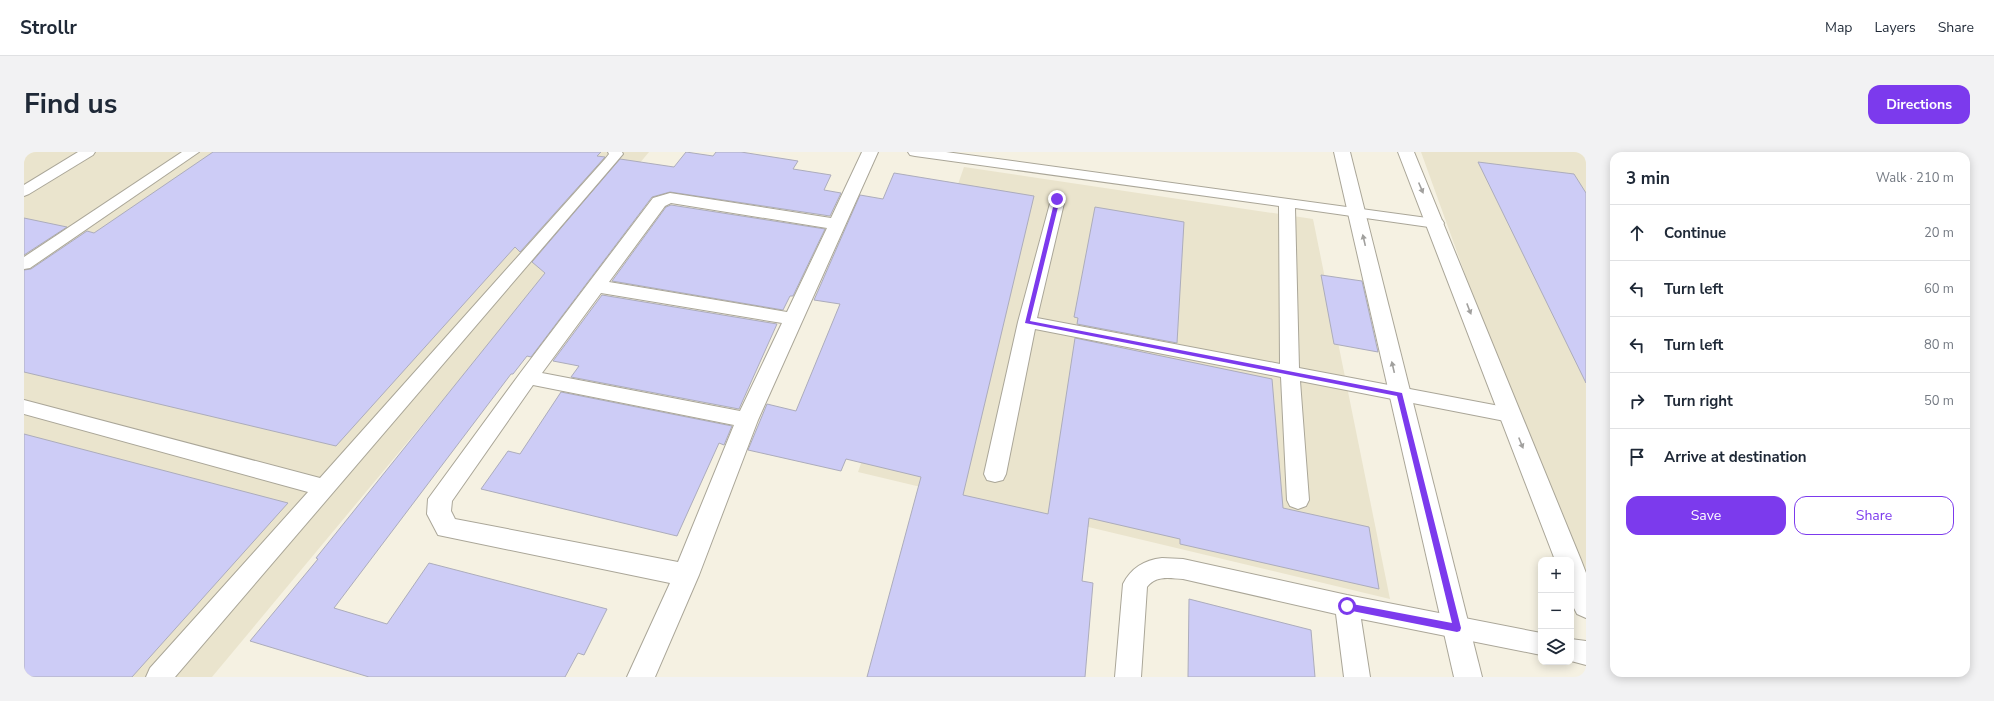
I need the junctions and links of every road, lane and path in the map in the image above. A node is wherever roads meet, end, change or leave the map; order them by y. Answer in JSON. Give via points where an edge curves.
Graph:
{"nodes":[{"id":1,"x":88,"y":152,"type":"edge"},
{"id":2,"x":192,"y":152,"type":"edge"},
{"id":3,"x":615,"y":152,"type":"edge"},
{"id":4,"x":870,"y":152,"type":"edge"},
{"id":5,"x":915,"y":152,"type":"edge"},
{"id":6,"x":1342,"y":152,"type":"edge"},
{"id":7,"x":1406,"y":152,"type":"edge"},
{"id":8,"x":24,"y":191,"type":"edge"},
{"id":9,"x":1057,"y":199,"type":"dead end"},
{"id":10,"x":1287,"y":202,"type":"junction"},
{"id":11,"x":1357,"y":212,"type":"junction"},
{"id":12,"x":837,"y":224,"type":"junction"},
{"id":13,"x":1436,"y":224,"type":"junction"},
{"id":14,"x":24,"y":264,"type":"edge"},
{"id":15,"x":595,"y":286,"type":"junction"},
{"id":16,"x":794,"y":319,"type":"junction"},
{"id":17,"x":1027,"y":322,"type":"junction"},
{"id":18,"x":1290,"y":374,"type":"junction"},
{"id":19,"x":528,"y":377,"type":"junction"},
{"id":20,"x":1400,"y":395,"type":"junction"},
{"id":21,"x":24,"y":407,"type":"edge"},
{"id":22,"x":1510,"y":415,"type":"junction"},
{"id":23,"x":747,"y":420,"type":"junction"},
{"id":24,"x":995,"y":474,"type":"dead end"},
{"id":25,"x":324,"y":488,"type":"junction"},
{"id":26,"x":1298,"y":500,"type":"dead end"},
{"id":27,"x":1567,"y":557,"type":"edge"},
{"id":28,"x":686,"y":575,"type":"junction"},
{"id":29,"x":1574,"y":576,"type":"edge"},
{"id":30,"x":1347,"y":606,"type":"junction"},
{"id":31,"x":1586,"y":606,"type":"edge"},
{"id":32,"x":1457,"y":628,"type":"junction"},
{"id":33,"x":1538,"y":643,"type":"edge"},
{"id":34,"x":1574,"y":651,"type":"edge"},
{"id":35,"x":1586,"y":653,"type":"edge"},
{"id":36,"x":158,"y":677,"type":"edge"},
{"id":37,"x":641,"y":677,"type":"edge"},
{"id":38,"x":1128,"y":677,"type":"edge"},
{"id":39,"x":1357,"y":677,"type":"edge"},
{"id":40,"x":1468,"y":677,"type":"edge"}],
"edges":[{"from":1,"to":8,"type":"lane"},
{"from":2,"to":14,"type":"lane"},
{"from":3,"to":25,"type":"lane","via":[[605,168]]},
{"from":4,"to":12,"type":"street"},
{"from":5,"to":10,"type":"lane"},
{"from":6,"to":11,"type":"street"},
{"from":7,"to":13,"type":"street","one_way":true},
{"from":9,"to":17,"type":"lane"},
{"from":10,"to":11,"type":"lane"},
{"from":10,"to":18,"type":"lane"},
{"from":11,"to":13,"type":"lane"},
{"from":20,"to":11,"type":"street","one_way":true},
{"from":12,"to":15,"type":"street","via":[[663,199]]},
{"from":12,"to":16,"type":"street"},
{"from":13,"to":22,"type":"street","one_way":true},
{"from":15,"to":16,"type":"street"},
{"from":15,"to":19,"type":"street"},
{"from":16,"to":23,"type":"street"},
{"from":17,"to":18,"type":"lane"},
{"from":17,"to":24,"type":"lane"},
{"from":18,"to":20,"type":"lane"},
{"from":18,"to":26,"type":"lane"},
{"from":19,"to":23,"type":"street"},
{"from":19,"to":28,"type":"street","via":[[440,499],[437,512],[447,528]]},
{"from":20,"to":22,"type":"lane"},
{"from":20,"to":32,"type":"street"},
{"from":21,"to":25,"type":"lane"},
{"from":22,"to":27,"type":"street","one_way":true},
{"from":23,"to":28,"type":"street"},
{"from":25,"to":36,"type":"lane"},
{"from":28,"to":37,"type":"street"},
{"from":29,"to":31,"type":"street"},
{"from":30,"to":32,"type":"lane"},
{"from":30,"to":38,"type":"lane","via":[[1182,569],[1157,568],[1141,575],[1134,584]]},
{"from":30,"to":39,"type":"lane"},
{"from":32,"to":33,"type":"lane"},
{"from":32,"to":40,"type":"street"},
{"from":34,"to":35,"type":"lane"}]}
